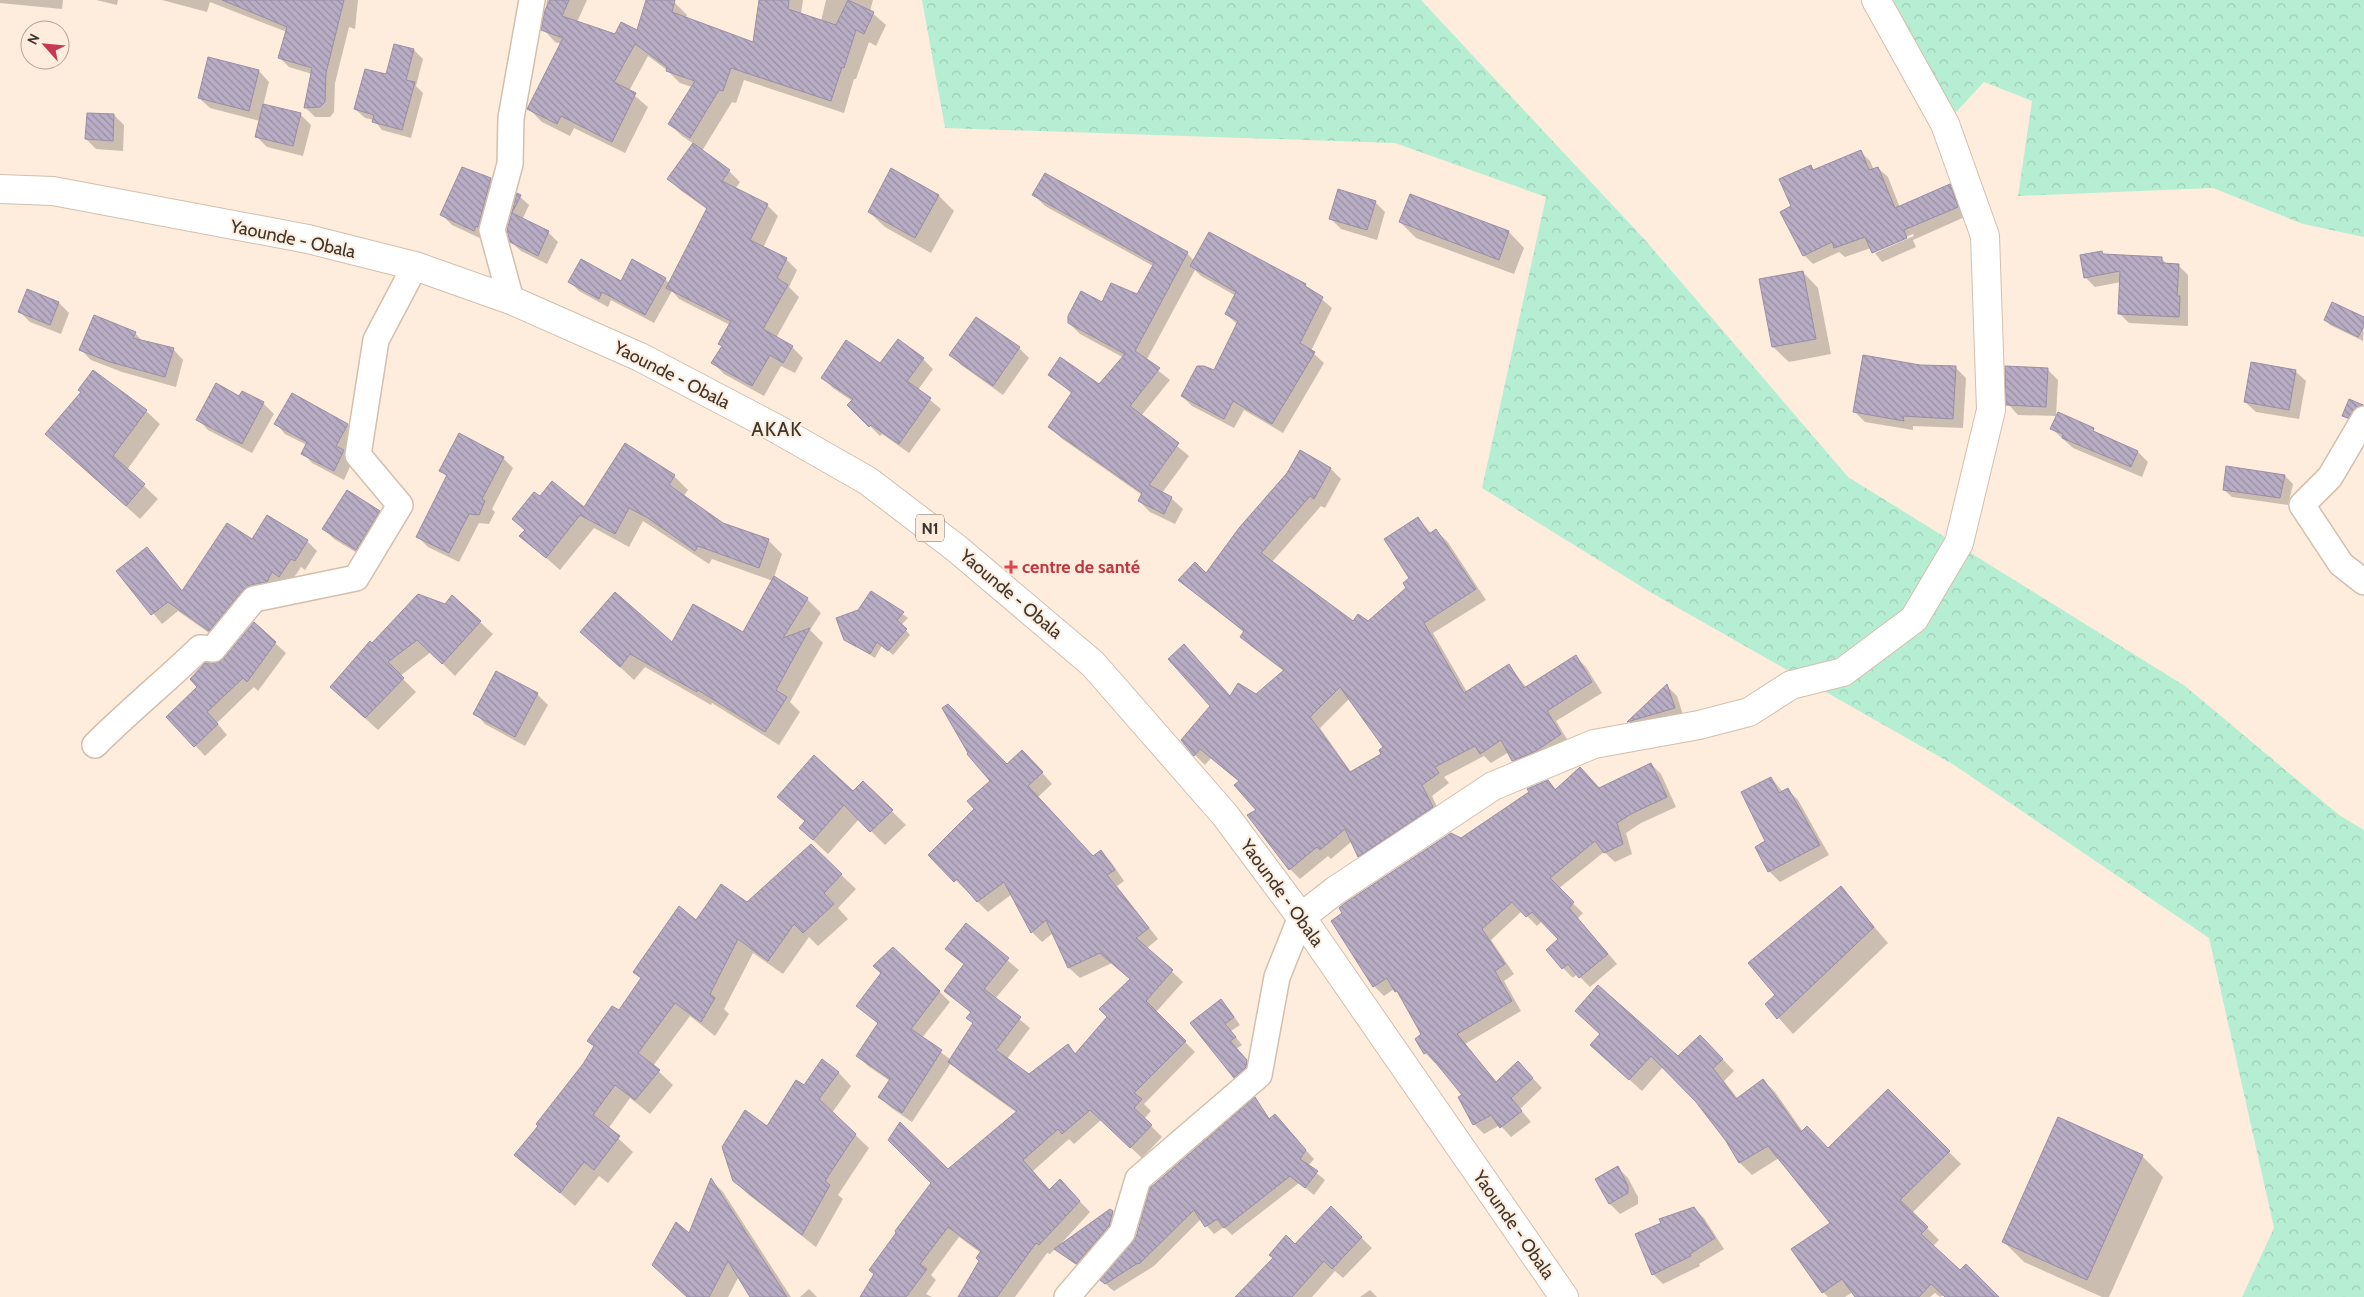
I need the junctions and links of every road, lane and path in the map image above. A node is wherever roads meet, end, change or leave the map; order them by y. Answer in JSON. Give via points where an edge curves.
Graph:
{"nodes":[{"id":1,"x":532,"y":0,"type":"edge"},
{"id":2,"x":1876,"y":0,"type":"edge"},
{"id":3,"x":0,"y":189,"type":"edge"},
{"id":4,"x":416,"y":266,"type":"junction"},
{"id":5,"x":511,"y":300,"type":"junction"},
{"id":6,"x":2364,"y":419,"type":"edge"},
{"id":7,"x":2364,"y":582,"type":"edge"},
{"id":8,"x":95,"y":745,"type":"dead end"},
{"id":9,"x":1301,"y":917,"type":"junction"},
{"id":10,"x":1067,"y":1297,"type":"edge"},
{"id":11,"x":1564,"y":1297,"type":"edge"}],
"edges":[{"from":1,"to":5,"type":"street","via":[[511,118],[510,164],[492,230]]},
{"from":2,"to":9,"type":"main road","via":[[1945,124],[1985,236],[1991,410],[1959,543],[1914,619],[1844,672],[1791,685],[1749,712],[1700,725],[1594,744],[1494,786],[1336,890]]},
{"from":3,"to":4,"type":"main road","name":"Yaounde - Obala","number":"N1","via":[[54,191],[308,239]]},
{"from":4,"to":5,"type":"main road","name":"Yaounde - Obala","number":"N1"},
{"from":4,"to":8,"type":"street","via":[[376,340],[358,455],[400,505],[356,578],[254,599],[213,650],[200,648]]},
{"from":5,"to":9,"type":"main road","name":"Yaounde - Obala","number":"N1","via":[[640,356],[777,429],[868,481],[956,548],[1093,664],[1225,815]]},
{"from":6,"to":7,"type":"street","via":[[2330,476],[2302,505],[2341,564]]},
{"from":9,"to":10,"type":"street","via":[[1277,977],[1259,1075],[1138,1179],[1122,1233]]},
{"from":9,"to":11,"type":"main road","name":"Yaounde - Obala","number":"N1"}]}
